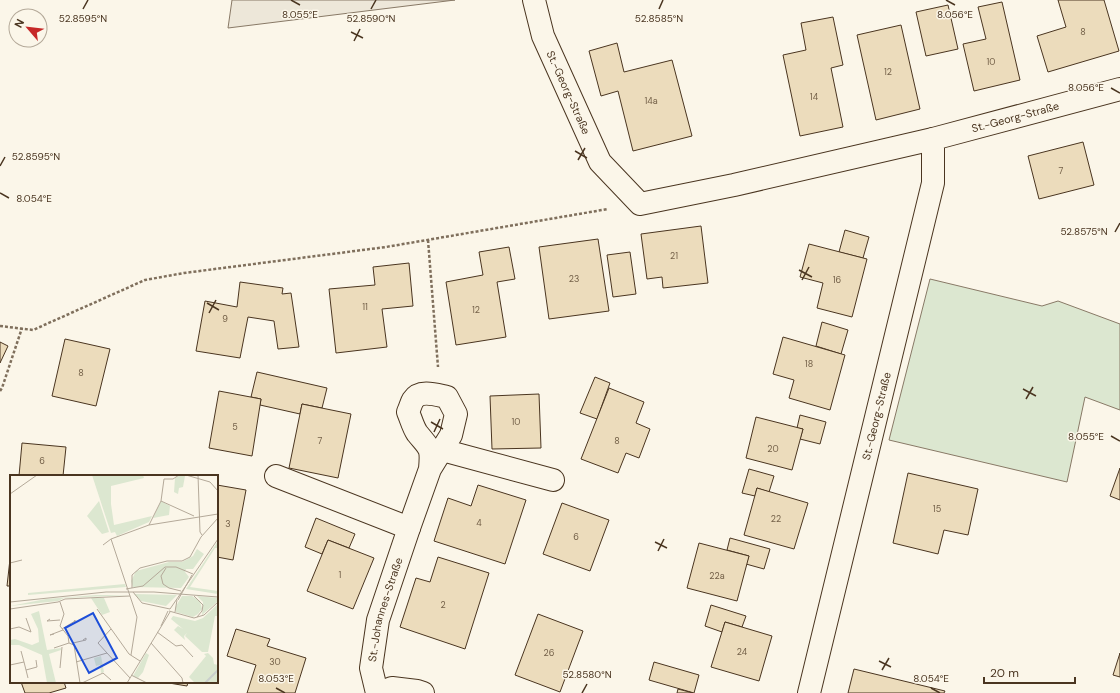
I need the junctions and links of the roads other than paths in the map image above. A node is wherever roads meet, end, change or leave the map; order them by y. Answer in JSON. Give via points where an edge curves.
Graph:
{"nodes":[{"id":1,"x":534,"y":0,"type":"edge"},
{"id":2,"x":1120,"y":89,"type":"edge"},
{"id":3,"x":933,"y":139,"type":"junction"},
{"id":4,"x":442,"y":450,"type":"junction"},
{"id":5,"x":430,"y":469,"type":"junction"},
{"id":6,"x":276,"y":476,"type":"dead end"},
{"id":7,"x":553,"y":480,"type":"dead end"},
{"id":8,"x":409,"y":528,"type":"junction"},
{"id":9,"x":378,"y":693,"type":"edge"},
{"id":10,"x":423,"y":693,"type":"edge"},
{"id":11,"x":809,"y":693,"type":"edge"}],
"edges":[{"from":1,"to":3,"type":"street","name":"St.-Georg-Straße","via":[[543,36],[600,162],[640,204]]},
{"from":2,"to":3,"type":"street","name":"St.-Georg-Straße"},
{"from":3,"to":11,"type":"street","name":"St.-Georg-Straße","via":[[933,183]]},
{"from":4,"to":5,"type":"street","name":"St.-Johannes-Straße"},
{"from":4,"to":5,"type":"street","name":"St.-Johannes-Straße","via":[[451,435],[456,414],[447,397],[421,394],[413,398],[408,412],[416,432],[427,444],[432,455]]},
{"from":4,"to":7,"type":"street"},
{"from":5,"to":8,"type":"street","name":"St.-Johannes-Straße"},
{"from":6,"to":8,"type":"street"},
{"from":8,"to":9,"type":"street","name":"St.-Johannes-Straße","via":[[378,620],[371,668]]},
{"from":9,"to":10,"type":"street","via":[[392,688]]}]}
